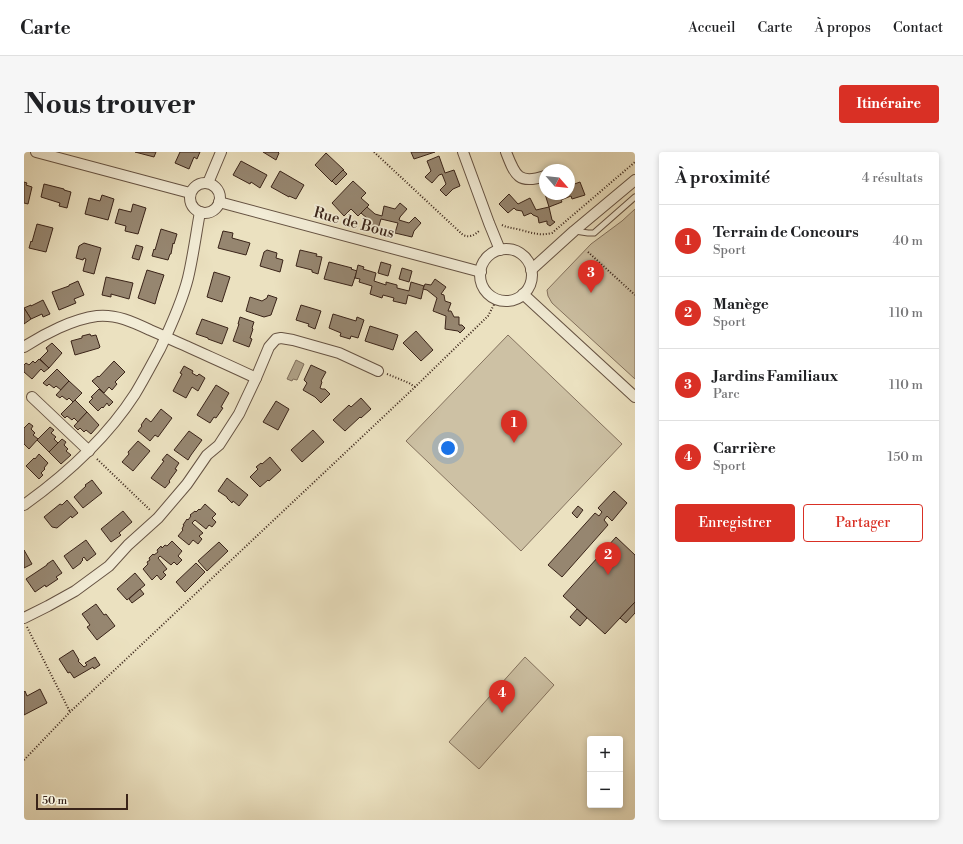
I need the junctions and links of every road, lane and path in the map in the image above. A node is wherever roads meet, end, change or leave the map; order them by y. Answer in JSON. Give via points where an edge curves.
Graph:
{"nodes":[{"id":1,"x":36,"y":152,"type":"edge"},
{"id":2,"x":221,"y":152,"type":"edge"},
{"id":3,"x":374,"y":152,"type":"edge"},
{"id":4,"x":463,"y":152,"type":"edge"},
{"id":5,"x":506,"y":152,"type":"edge"},
{"id":6,"x":635,"y":162,"type":"edge"},
{"id":7,"x":539,"y":178,"type":"edge"},
{"id":8,"x":635,"y":180,"type":"edge"},
{"id":9,"x":208,"y":183,"type":"junction"},
{"id":10,"x":190,"y":194,"type":"junction"},
{"id":11,"x":635,"y":197,"type":"edge"},
{"id":12,"x":219,"y":202,"type":"junction"},
{"id":13,"x":200,"y":212,"type":"junction"},
{"id":14,"x":489,"y":224,"type":"junction"},
{"id":15,"x":574,"y":231,"type":"junction"},
{"id":16,"x":500,"y":250,"type":"junction"},
{"id":17,"x":588,"y":252,"type":"dead end"},
{"id":18,"x":531,"y":270,"type":"junction"},
{"id":19,"x":481,"y":272,"type":"junction"},
{"id":20,"x":523,"y":294,"type":"junction"},
{"id":21,"x":635,"y":294,"type":"edge"},
{"id":22,"x":497,"y":299,"type":"junction"},
{"id":23,"x":166,"y":337,"type":"junction"},
{"id":24,"x":24,"y":347,"type":"edge"},
{"id":25,"x":378,"y":371,"type":"joint"},
{"id":26,"x":256,"y":378,"type":"junction"},
{"id":27,"x":415,"y":387,"type":"junction"},
{"id":28,"x":32,"y":396,"type":"dead end"},
{"id":29,"x":635,"y":397,"type":"edge"},
{"id":30,"x":89,"y":451,"type":"junction"},
{"id":31,"x":24,"y":505,"type":"edge"},
{"id":32,"x":158,"y":518,"type":"junction"},
{"id":33,"x":24,"y":619,"type":"edge"},
{"id":34,"x":70,"y":712,"type":"junction"},
{"id":35,"x":24,"y":760,"type":"edge"}],
"edges":[{"from":1,"to":10,"type":"street"},
{"from":2,"to":9,"type":"street"},
{"from":3,"to":14,"type":"path","via":[[463,235],[474,235]]},
{"from":4,"to":14,"type":"street"},
{"from":5,"to":7,"type":"street","via":[[516,174],[529,180]]},
{"from":6,"to":14,"type":"path","via":[[552,233],[535,234],[506,227],[497,221]]},
{"from":8,"to":15,"type":"street"},
{"from":9,"to":10,"type":"street","via":[[198,184]]},
{"from":9,"to":12,"type":"street","via":[[219,191]]},
{"from":10,"to":13,"type":"street","via":[[191,204]]},
{"from":11,"to":15,"type":"lane","via":[[594,233]]},
{"from":12,"to":13,"type":"street","via":[[210,212]]},
{"from":12,"to":19,"type":"street","name":"Rue de Bous"},
{"from":13,"to":23,"type":"street","via":[[188,279]]},
{"from":14,"to":16,"type":"street"},
{"from":15,"to":18,"type":"street"},
{"from":16,"to":18,"type":"street","via":[[520,254],[528,262]]},
{"from":16,"to":19,"type":"street","via":[[487,258]]},
{"from":17,"to":21,"type":"path"},
{"from":18,"to":20,"type":"street","via":[[530,284]]},
{"from":19,"to":22,"type":"street","via":[[484,288],[489,295]]},
{"from":20,"to":22,"type":"street","via":[[513,300]]},
{"from":20,"to":29,"type":"street"},
{"from":22,"to":27,"type":"path","via":[[488,316]]},
{"from":23,"to":24,"type":"street","via":[[128,320],[97,316],[56,329]]},
{"from":23,"to":26,"type":"street"},
{"from":23,"to":30,"type":"street","via":[[135,395]]},
{"from":25,"to":26,"type":"street","via":[[339,353],[281,338],[276,339],[269,347]]},
{"from":25,"to":27,"type":"path"},
{"from":26,"to":32,"type":"street","via":[[239,414],[219,445],[207,455],[187,484]]},
{"from":27,"to":34,"type":"path"},
{"from":28,"to":30,"type":"street"},
{"from":30,"to":31,"type":"street"},
{"from":30,"to":32,"type":"path"},
{"from":32,"to":33,"type":"street","via":[[109,566],[74,591]]},
{"from":33,"to":34,"type":"path"},
{"from":34,"to":35,"type":"path"}]}
